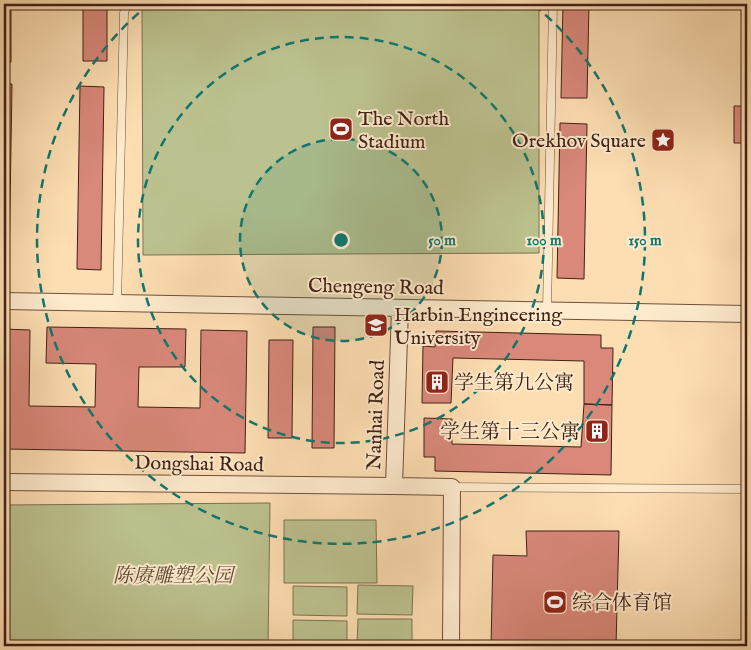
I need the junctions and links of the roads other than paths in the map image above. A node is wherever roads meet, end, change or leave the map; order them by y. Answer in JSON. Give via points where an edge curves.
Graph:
{"nodes":[{"id":1,"x":127,"y":4,"type":"edge"},
{"id":2,"x":553,"y":4,"type":"edge"},
{"id":3,"x":4,"y":301,"type":"edge"},
{"id":4,"x":118,"y":303,"type":"junction"},
{"id":5,"x":400,"y":308,"type":"junction"},
{"id":6,"x":547,"y":310,"type":"junction"},
{"id":7,"x":747,"y":314,"type":"edge"},
{"id":8,"x":4,"y":482,"type":"edge"},
{"id":9,"x":394,"y":486,"type":"junction"},
{"id":10,"x":452,"y":487,"type":"junction"},
{"id":11,"x":747,"y":489,"type":"edge"},
{"id":12,"x":451,"y":646,"type":"edge"}],
"edges":[{"from":1,"to":4,"type":"lane","via":[[124,13]]},
{"from":2,"to":6,"type":"lane"},
{"from":3,"to":4,"type":"street","name":"Chengeng Road"},
{"from":4,"to":5,"type":"street","name":"Chengeng Road"},
{"from":5,"to":6,"type":"street","name":"Chengeng Road"},
{"from":5,"to":9,"type":"street","name":"Nanhai Road"},
{"from":6,"to":7,"type":"street","name":"Chengeng Road"},
{"from":8,"to":9,"type":"street","name":"Dongshai Road"},
{"from":9,"to":10,"type":"street","name":"Nanhai Road"},
{"from":10,"to":11,"type":"lane"},
{"from":10,"to":12,"type":"street"}]}
